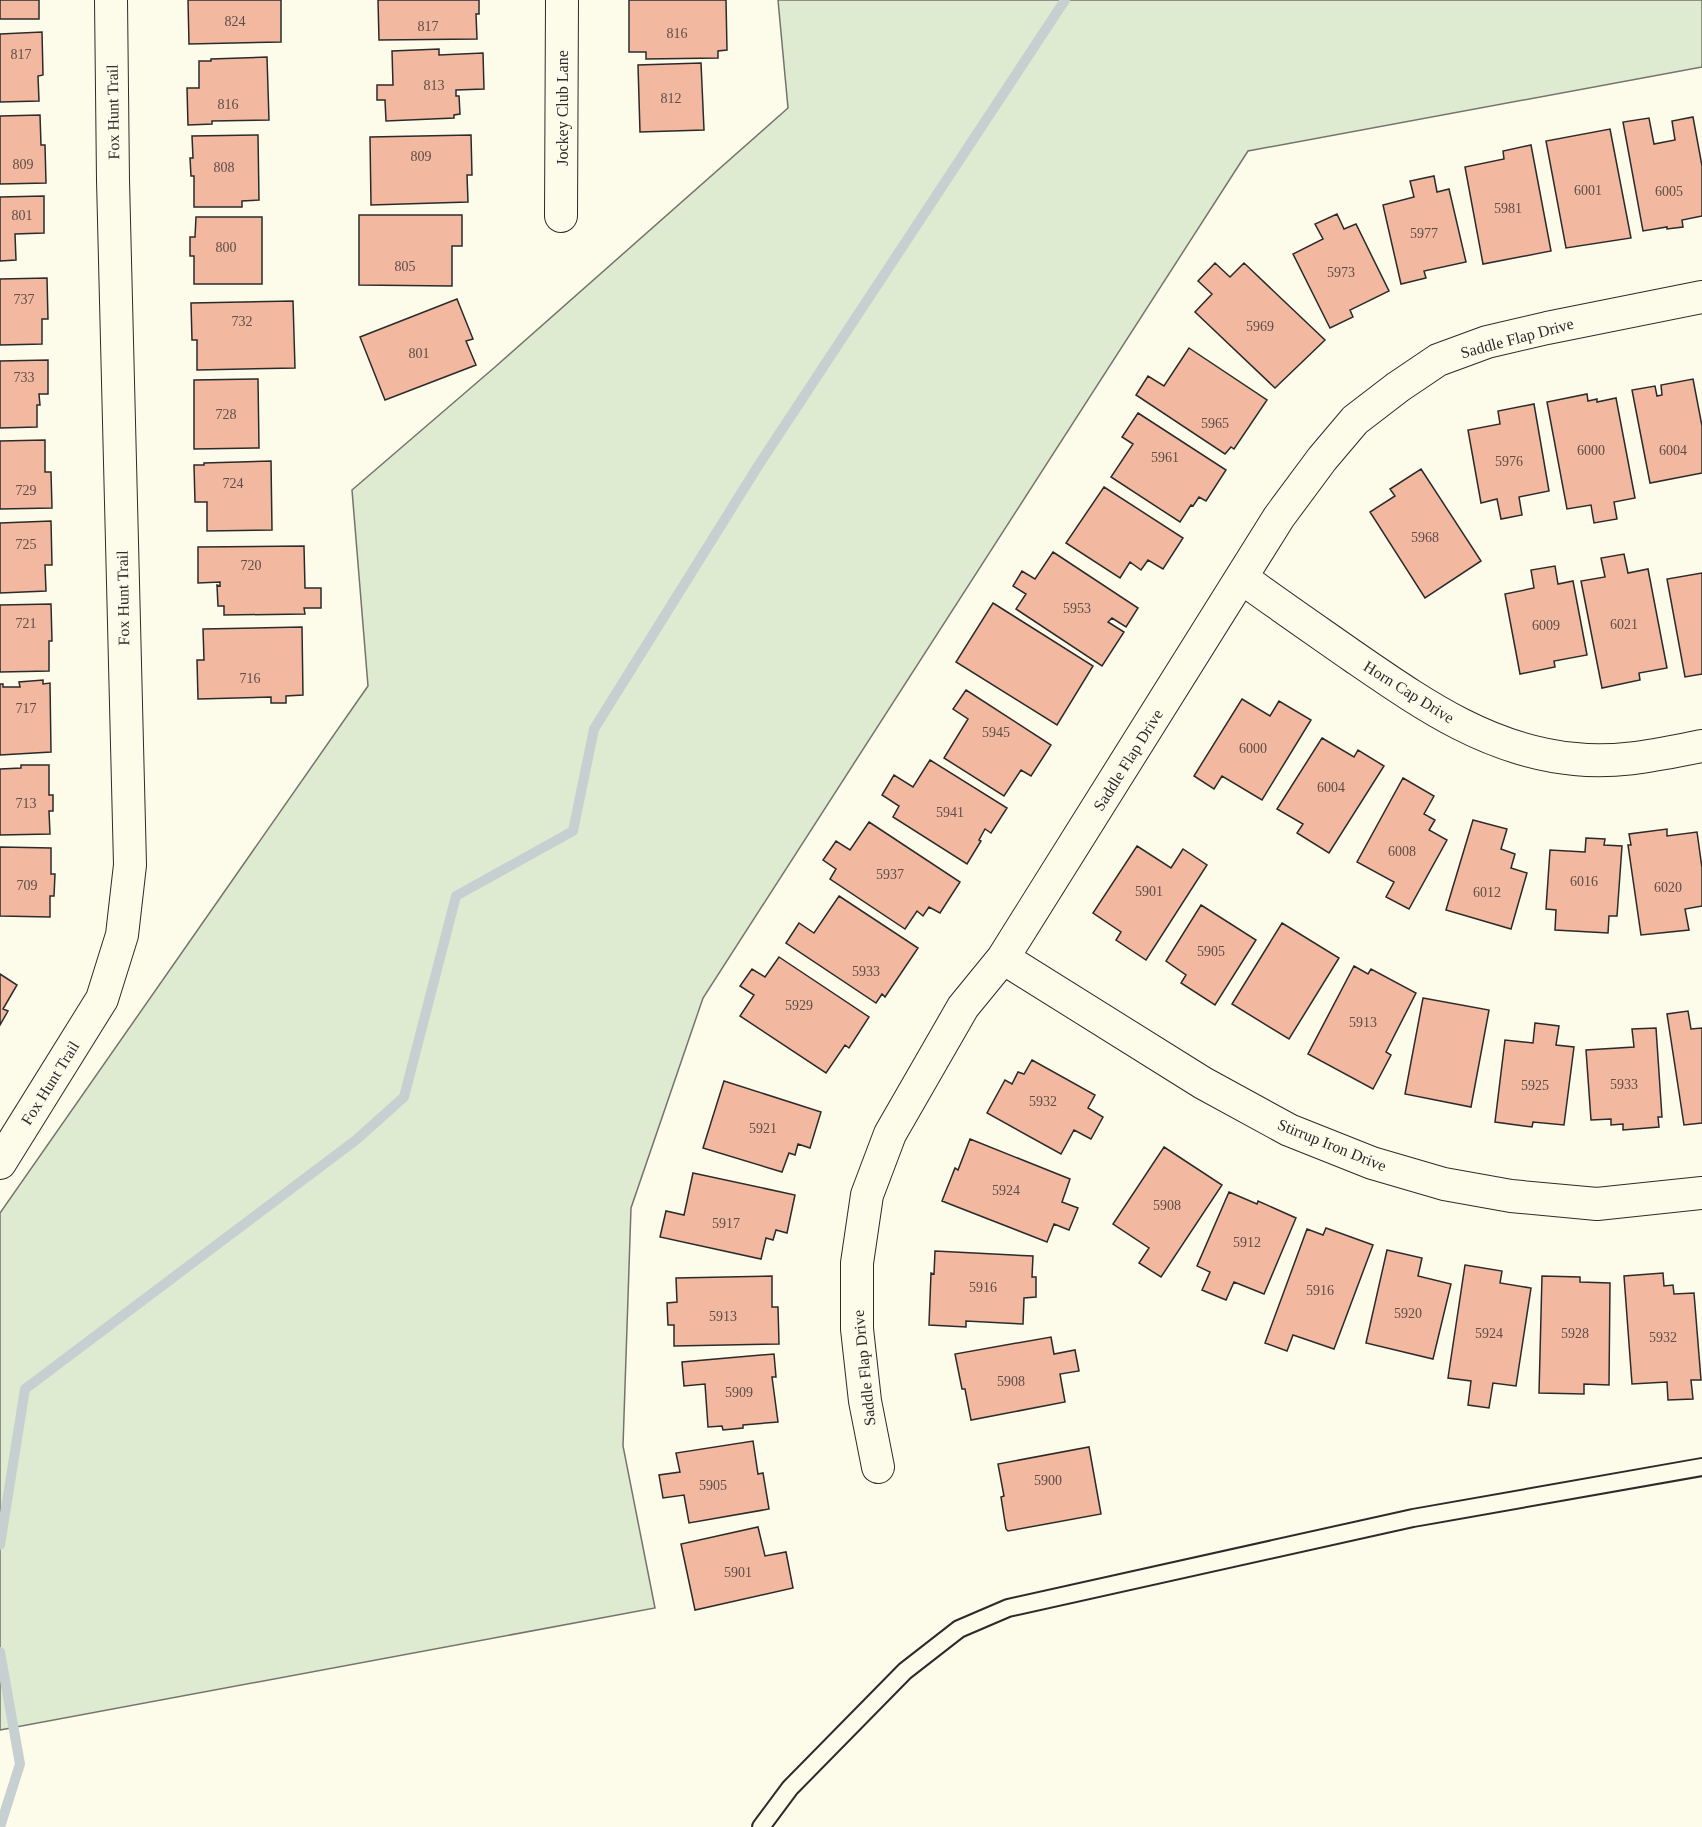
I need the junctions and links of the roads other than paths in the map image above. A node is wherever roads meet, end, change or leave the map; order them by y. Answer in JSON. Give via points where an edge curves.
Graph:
{"nodes":[{"id":1,"x":111,"y":0,"type":"edge"},
{"id":2,"x":562,"y":0,"type":"edge"},
{"id":3,"x":561,"y":216,"type":"dead end"},
{"id":4,"x":1702,"y":297,"type":"edge"},
{"id":5,"x":1242,"y":579,"type":"junction"},
{"id":6,"x":1702,"y":746,"type":"edge"},
{"id":7,"x":1003,"y":958,"type":"junction"},
{"id":8,"x":0,"y":1163,"type":"edge"},
{"id":9,"x":1702,"y":1193,"type":"edge"},
{"id":10,"x":878,"y":1467,"type":"dead end"},
{"id":11,"x":1702,"y":1467,"type":"edge"},
{"id":12,"x":761,"y":1827,"type":"edge"}],
"edges":[{"from":1,"to":8,"type":"street","name":"Fox Hunt Trail","via":[[130,866],[122,935],[102,999]]},
{"from":2,"to":3,"type":"street","name":"Jockey Club Lane"},
{"from":4,"to":5,"type":"street","name":"Saddle Flap Drive","via":[[1487,342],[1438,360],[1355,420],[1279,517]]},
{"from":5,"to":6,"type":"street","name":"Horn Cap Drive","via":[[1434,711],[1484,736],[1531,752],[1576,760],[1631,760]]},
{"from":5,"to":7,"type":"street","name":"Saddle Flap Drive"},
{"from":7,"to":9,"type":"street","name":"Stirrup Iron Drive","via":[[1213,1089],[1289,1130],[1372,1163],[1444,1184],[1511,1196],[1597,1204]]},
{"from":7,"to":10,"type":"street","name":"Saddle Flap Drive","via":[[963,1007],[890,1134],[867,1195],[857,1263],[857,1329]]},
{"from":11,"to":12,"type":"lane","via":[[1413,1518],[1008,1608],[959,1629],[905,1671],[790,1788]]}]}
